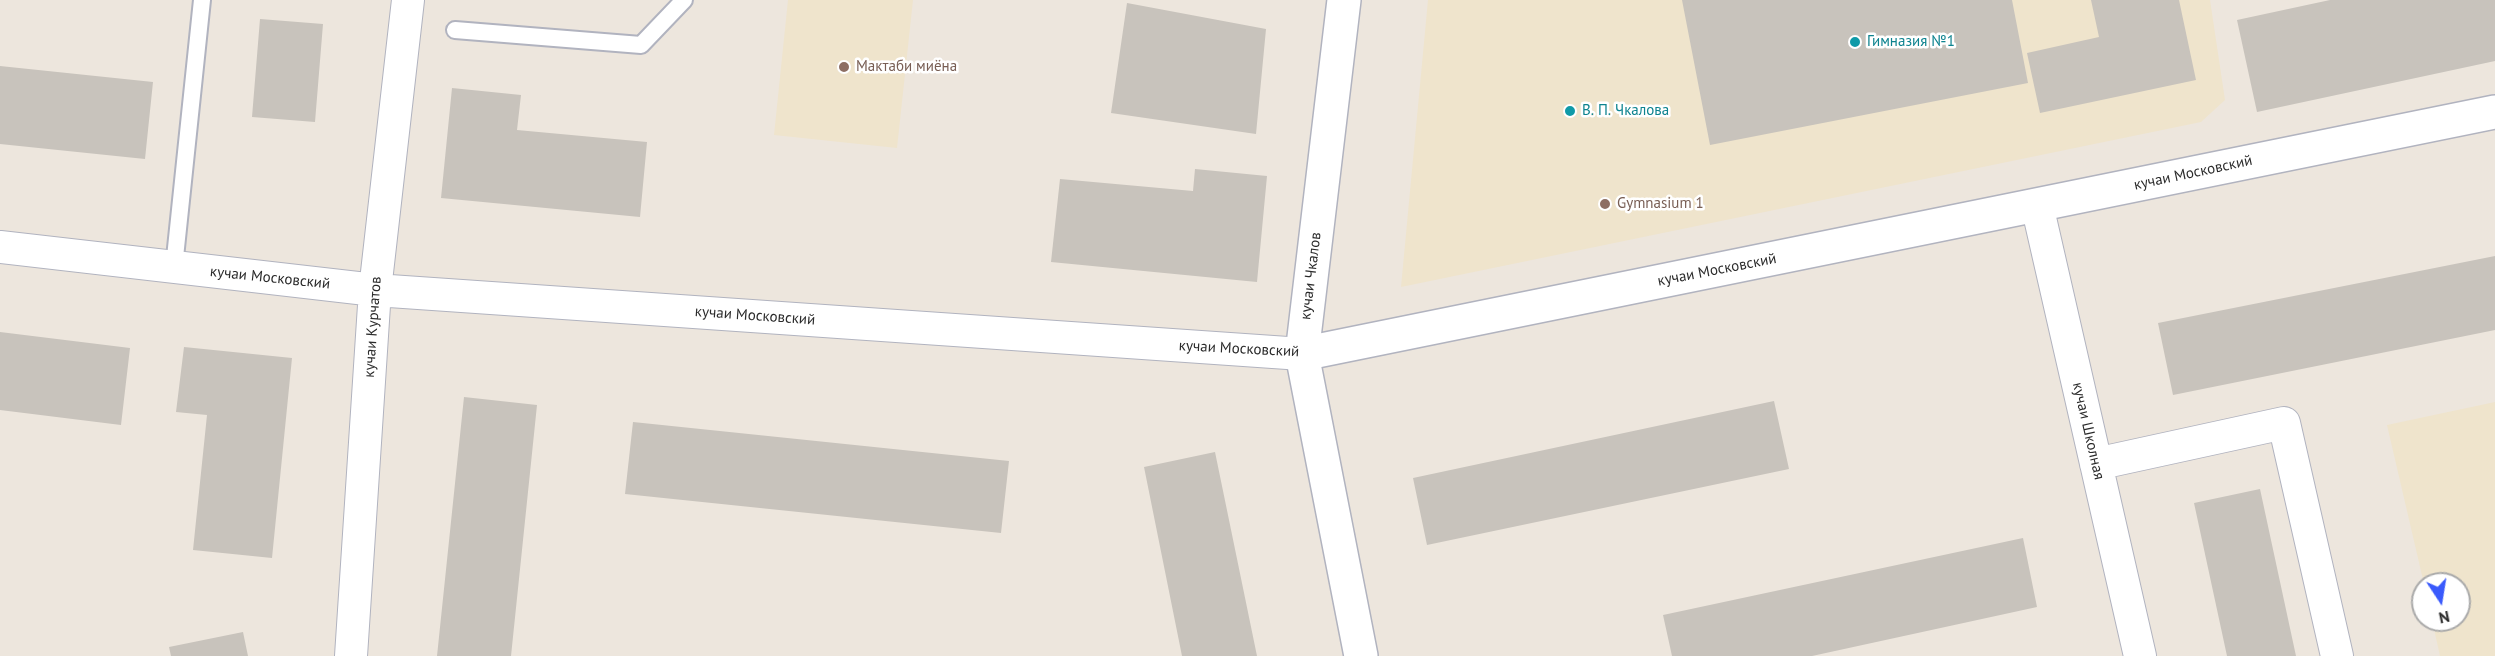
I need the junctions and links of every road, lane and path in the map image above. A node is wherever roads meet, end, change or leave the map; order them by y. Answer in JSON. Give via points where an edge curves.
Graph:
{"nodes":[{"id":1,"x":202,"y":0,"type":"edge"},
{"id":2,"x":408,"y":0,"type":"edge"},
{"id":3,"x":684,"y":0,"type":"edge"},
{"id":4,"x":1344,"y":0,"type":"edge"},
{"id":5,"x":456,"y":30,"type":"dead end"},
{"id":6,"x":2495,"y":112,"type":"edge"},
{"id":7,"x":2037,"y":205,"type":"junction"},
{"id":8,"x":0,"y":247,"type":"edge"},
{"id":9,"x":174,"y":267,"type":"junction"},
{"id":10,"x":375,"y":290,"type":"junction"},
{"id":11,"x":1302,"y":354,"type":"junction"},
{"id":12,"x":2096,"y":464,"type":"junction"},
{"id":13,"x":351,"y":656,"type":"edge"},
{"id":14,"x":1360,"y":656,"type":"edge"},
{"id":15,"x":2140,"y":656,"type":"edge"},
{"id":16,"x":2337,"y":656,"type":"edge"}],
"edges":[{"from":1,"to":9,"type":"lane"},
{"from":2,"to":10,"type":"street","name":"кучаи Курчатов"},
{"from":3,"to":5,"type":"lane","via":[[641,45]]},
{"from":4,"to":11,"type":"street","name":"кучаи Чкалов"},
{"from":6,"to":7,"type":"street","name":"кучаи Московский"},
{"from":7,"to":11,"type":"street","name":"кучаи Московский"},
{"from":7,"to":12,"type":"street","name":"кучаи Школная"},
{"from":8,"to":9,"type":"street","name":"кучаи Московский"},
{"from":9,"to":10,"type":"street","name":"кучаи Московский"},
{"from":10,"to":11,"type":"street","name":"кучаи Московский"},
{"from":10,"to":13,"type":"street","name":"кучаи Курчатов"},
{"from":11,"to":14,"type":"street","name":"кучаи Чкалов"},
{"from":12,"to":15,"type":"street","name":"кучаи Школная"},
{"from":12,"to":16,"type":"street","via":[[2284,423]]}]}
